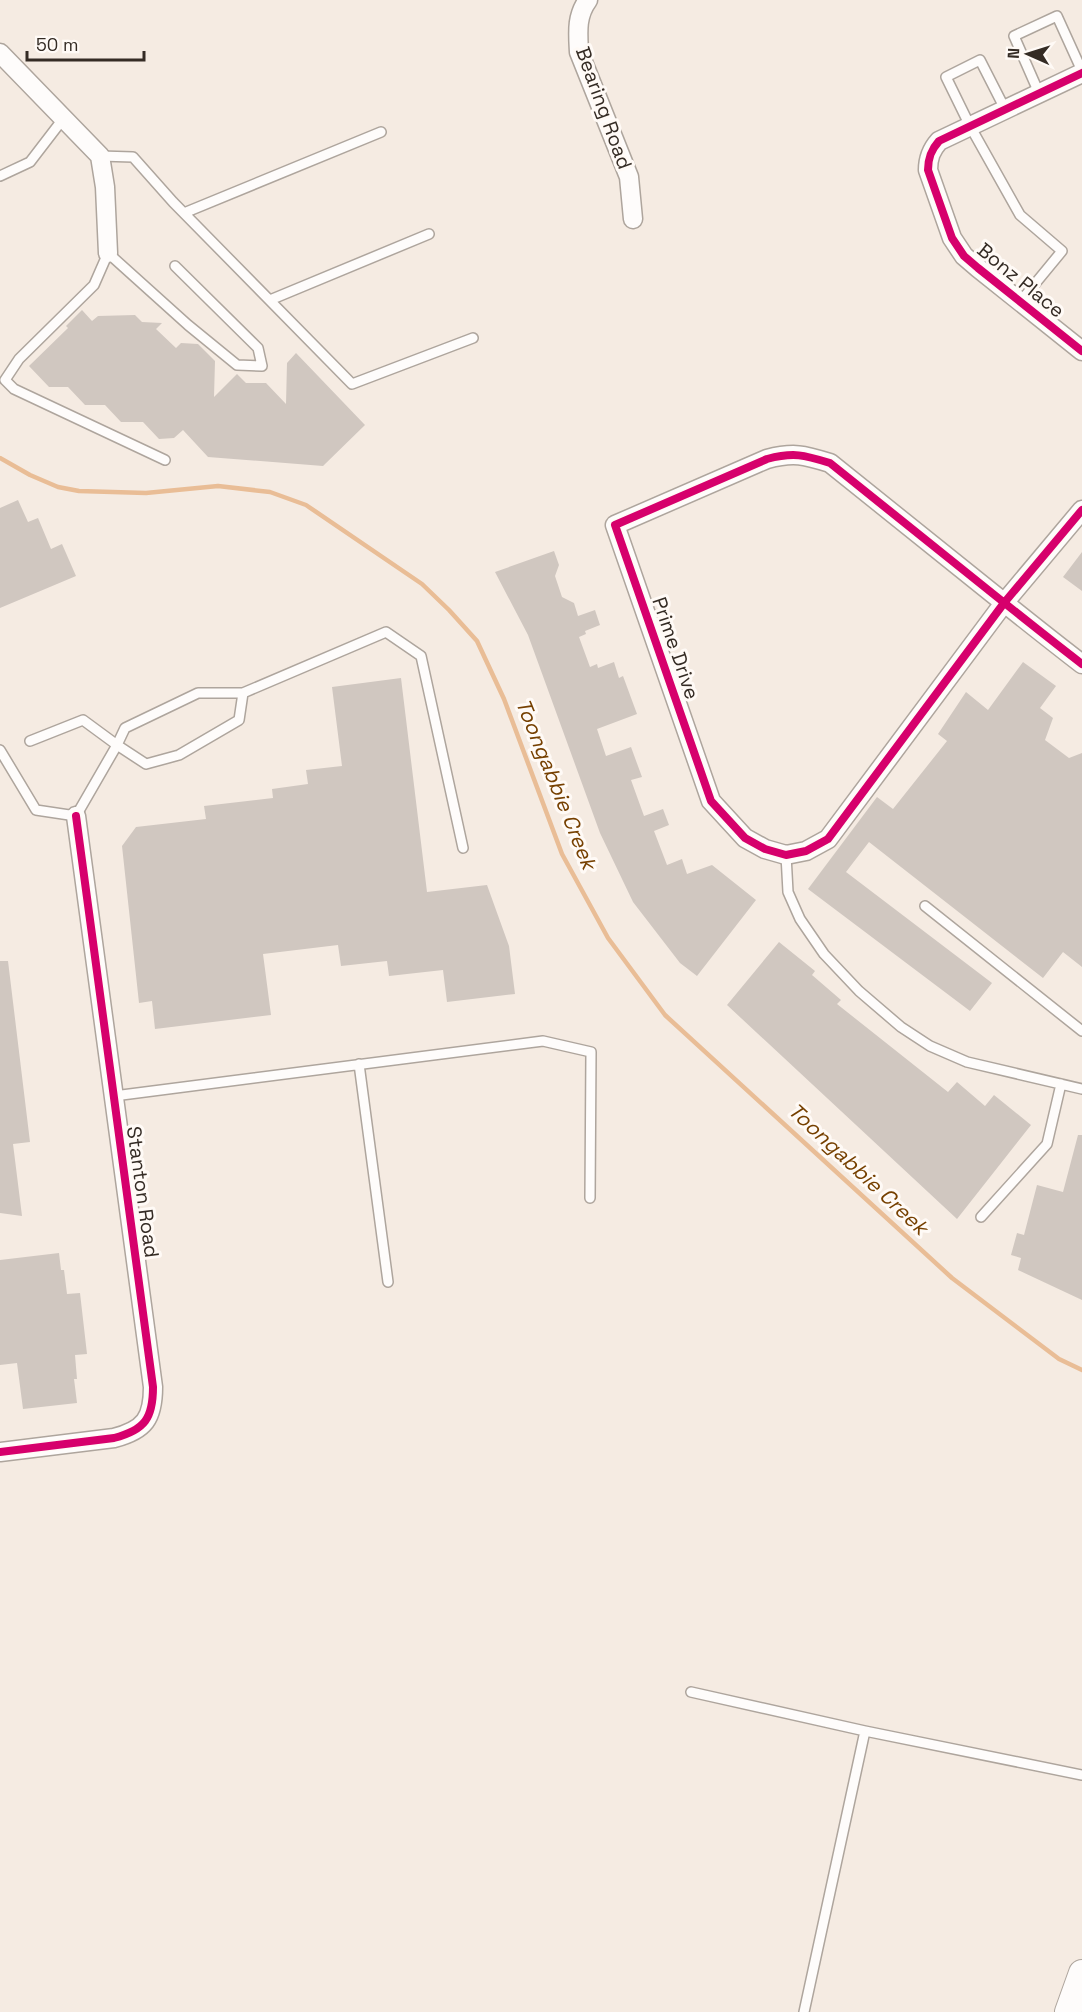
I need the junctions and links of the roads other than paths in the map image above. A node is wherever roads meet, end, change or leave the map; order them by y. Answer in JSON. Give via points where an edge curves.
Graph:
{"nodes":[{"id":1,"x":588,"y":0,"type":"edge"},
{"id":2,"x":0,"y":53,"type":"edge"},
{"id":3,"x":1082,"y":72,"type":"edge"},
{"id":4,"x":1039,"y":93,"type":"junction"},
{"id":5,"x":1005,"y":110,"type":"junction"},
{"id":6,"x":63,"y":119,"type":"junction"},
{"id":7,"x":970,"y":126,"type":"junction"},
{"id":8,"x":381,"y":132,"type":"dead end"},
{"id":9,"x":100,"y":156,"type":"junction"},
{"id":10,"x":0,"y":176,"type":"edge"},
{"id":11,"x":184,"y":213,"type":"junction"},
{"id":12,"x":633,"y":219,"type":"dead end"},
{"id":13,"x":429,"y":234,"type":"dead end"},
{"id":14,"x":108,"y":253,"type":"junction"},
{"id":15,"x":175,"y":266,"type":"dead end"},
{"id":16,"x":270,"y":300,"type":"junction"},
{"id":17,"x":1020,"y":302,"type":"junction"},
{"id":18,"x":473,"y":338,"type":"dead end"},
{"id":19,"x":1082,"y":351,"type":"edge"},
{"id":20,"x":165,"y":460,"type":"dead end"},
{"id":21,"x":1082,"y":510,"type":"edge"},
{"id":22,"x":1004,"y":603,"type":"junction"},
{"id":23,"x":1082,"y":664,"type":"edge"},
{"id":24,"x":243,"y":693,"type":"junction"},
{"id":25,"x":30,"y":741,"type":"dead end"},
{"id":26,"x":117,"y":745,"type":"junction"},
{"id":27,"x":0,"y":752,"type":"edge"},
{"id":28,"x":76,"y":816,"type":"junction"},
{"id":29,"x":463,"y":849,"type":"dead end"},
{"id":30,"x":786,"y":855,"type":"junction"},
{"id":31,"x":925,"y":906,"type":"dead end"},
{"id":32,"x":1082,"y":1031,"type":"edge"},
{"id":33,"x":359,"y":1064,"type":"junction"},
{"id":34,"x":1061,"y":1084,"type":"junction"},
{"id":35,"x":1082,"y":1089,"type":"edge"},
{"id":36,"x":114,"y":1096,"type":"junction"},
{"id":37,"x":590,"y":1198,"type":"dead end"},
{"id":38,"x":981,"y":1217,"type":"dead end"},
{"id":39,"x":388,"y":1282,"type":"dead end"},
{"id":40,"x":0,"y":1452,"type":"edge"},
{"id":41,"x":691,"y":1692,"type":"dead end"},
{"id":42,"x":865,"y":1731,"type":"junction"},
{"id":43,"x":1082,"y":1775,"type":"edge"},
{"id":44,"x":1082,"y":1973,"type":"edge"},
{"id":45,"x":804,"y":2012,"type":"edge"},
{"id":46,"x":1068,"y":2012,"type":"edge"}],
"edges":[{"from":1,"to":12,"type":"street","name":"Bearing Road","via":[[581,9],[577,30],[579,52],[629,177]]},
{"from":2,"to":6,"type":"street"},
{"from":3,"to":4,"type":"street","name":"Bonz Place"},
{"from":3,"to":4,"type":"lane","via":[[1058,16],[1014,36]]},
{"from":4,"to":5,"type":"street","name":"Bonz Place"},
{"from":5,"to":7,"type":"street","name":"Bonz Place"},
{"from":5,"to":7,"type":"lane","via":[[980,60],[946,77]]},
{"from":6,"to":9,"type":"street"},
{"from":6,"to":10,"type":"lane","via":[[30,162]]},
{"from":7,"to":17,"type":"lane","via":[[1020,215],[1062,251]]},
{"from":7,"to":17,"type":"street","name":"Bonz Place","via":[[939,141],[928,159],[928,170],[952,238],[964,256]]},
{"from":8,"to":11,"type":"lane"},
{"from":9,"to":11,"type":"lane","via":[[133,157]]},
{"from":9,"to":14,"type":"street"},
{"from":11,"to":16,"type":"lane"},
{"from":13,"to":16,"type":"lane"},
{"from":14,"to":15,"type":"lane","via":[[237,365],[262,366],[258,348]]},
{"from":14,"to":20,"type":"lane","via":[[94,285],[19,359],[5,380],[14,389]]},
{"from":16,"to":18,"type":"lane","via":[[352,384]]},
{"from":17,"to":19,"type":"street","name":"Bonz Place"},
{"from":21,"to":22,"type":"street"},
{"from":22,"to":23,"type":"street"},
{"from":22,"to":30,"type":"street","via":[[828,839],[806,851]]},
{"from":22,"to":30,"type":"street","name":"Prime Drive","via":[[830,463],[806,455],[767,459],[615,525],[711,801],[745,838]]},
{"from":24,"to":26,"type":"lane","via":[[198,693],[125,728]]},
{"from":24,"to":26,"type":"lane","via":[[239,720],[179,755],[146,764]]},
{"from":24,"to":29,"type":"lane","via":[[386,632],[421,656]]},
{"from":25,"to":26,"type":"lane","via":[[83,720]]},
{"from":26,"to":28,"type":"lane"},
{"from":27,"to":28,"type":"lane","via":[[36,810]]},
{"from":28,"to":36,"type":"street","name":"Stanton Road"},
{"from":30,"to":34,"type":"lane","via":[[788,892],[800,919],[824,954],[859,991],[902,1027],[930,1046],[968,1062]]},
{"from":31,"to":32,"type":"lane"},
{"from":33,"to":36,"type":"lane"},
{"from":33,"to":37,"type":"lane","via":[[543,1041],[591,1052]]},
{"from":33,"to":39,"type":"lane"},
{"from":34,"to":35,"type":"lane"},
{"from":34,"to":38,"type":"lane","via":[[1047,1144]]},
{"from":36,"to":40,"type":"street","name":"Stanton Road","via":[[153,1406],[148,1417],[129,1434]]},
{"from":41,"to":42,"type":"lane"},
{"from":42,"to":43,"type":"lane"},
{"from":42,"to":45,"type":"lane"},
{"from":44,"to":46,"type":"street"}]}
